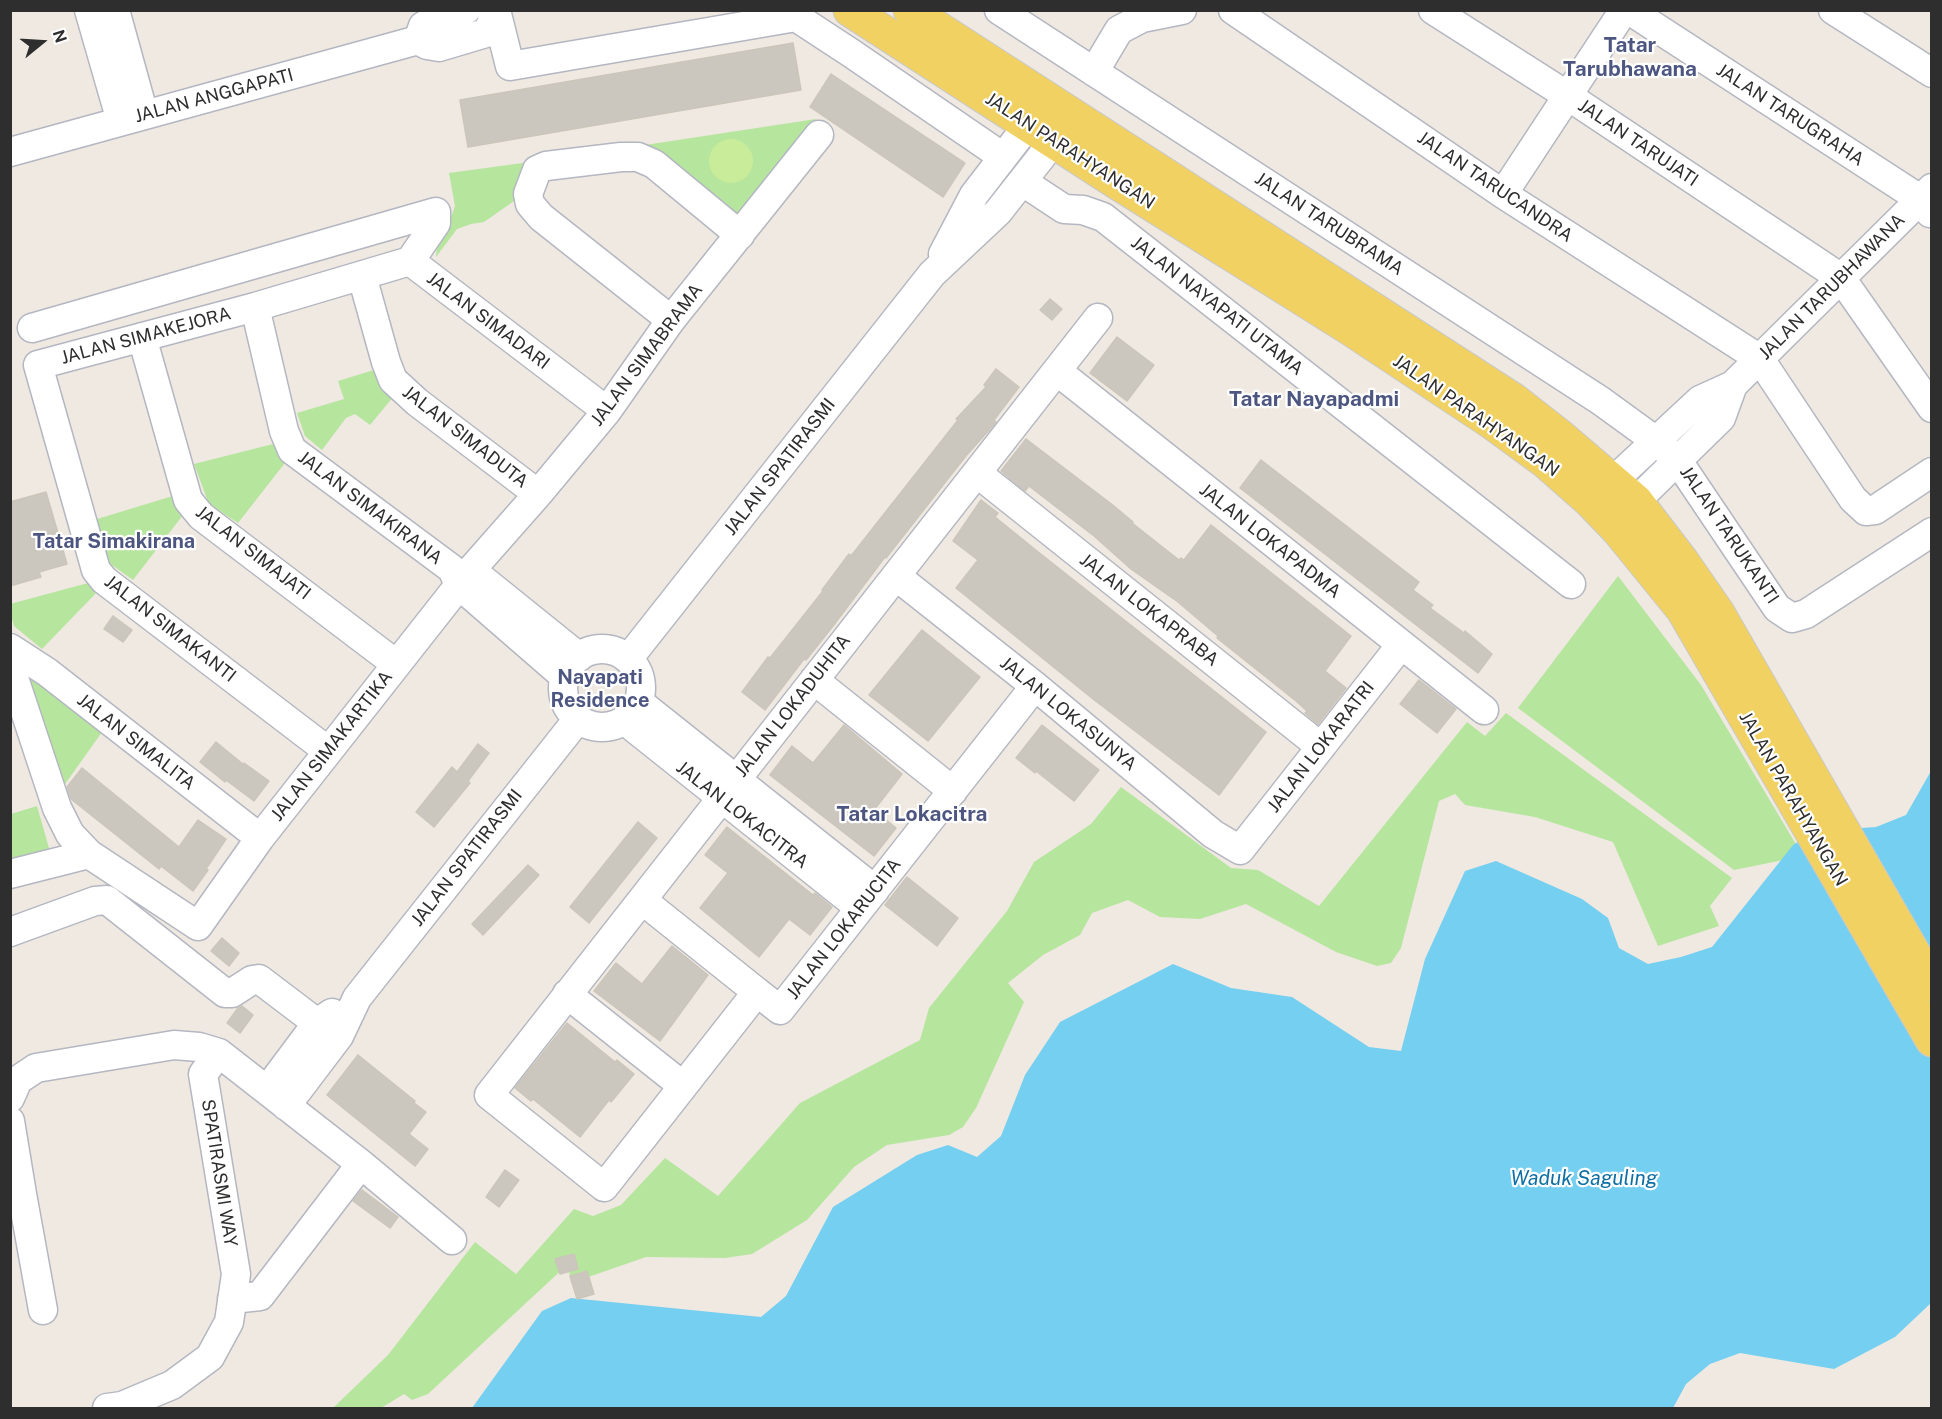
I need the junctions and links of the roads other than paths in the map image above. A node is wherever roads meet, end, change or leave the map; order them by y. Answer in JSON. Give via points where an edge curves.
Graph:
{"nodes":[{"id":1,"x":89,"y":10,"type":"edge"},
{"id":2,"x":115,"y":10,"type":"edge"},
{"id":3,"x":466,"y":10,"type":"edge"},
{"id":4,"x":910,"y":10,"type":"edge"},
{"id":5,"x":999,"y":10,"type":"edge"},
{"id":6,"x":1182,"y":10,"type":"edge"},
{"id":7,"x":1233,"y":10,"type":"edge"},
{"id":8,"x":1433,"y":10,"type":"edge"},
{"id":9,"x":1624,"y":10,"type":"edge"},
{"id":10,"x":1629,"y":10,"type":"edge"},
{"id":11,"x":1833,"y":10,"type":"edge"},
{"id":12,"x":496,"y":11,"type":"edge"},
{"id":13,"x":860,"y":17,"type":"edge"},
{"id":14,"x":418,"y":40,"type":"junction"},
{"id":15,"x":851,"y":53,"type":"junction"},
{"id":16,"x":1094,"y":72,"type":"junction"},
{"id":17,"x":1932,"y":73,"type":"edge"},
{"id":18,"x":1568,"y":96,"type":"junction"},
{"id":19,"x":132,"y":118,"type":"junction"},
{"id":20,"x":1040,"y":134,"type":"junction"},
{"id":21,"x":819,"y":135,"type":"dead end"},
{"id":22,"x":10,"y":152,"type":"edge"},
{"id":23,"x":1003,"y":157,"type":"junction"},
{"id":24,"x":1023,"y":182,"type":"junction"},
{"id":25,"x":1503,"y":194,"type":"junction"},
{"id":26,"x":1928,"y":201,"type":"edge"},
{"id":27,"x":740,"y":235,"type":"junction"},
{"id":28,"x":410,"y":261,"type":"junction"},
{"id":29,"x":932,"y":274,"type":"junction"},
{"id":30,"x":362,"y":276,"type":"junction"},
{"id":31,"x":1841,"y":279,"type":"junction"},
{"id":32,"x":255,"y":306,"type":"junction"},
{"id":33,"x":1357,"y":315,"type":"junction"},
{"id":34,"x":1098,"y":318,"type":"dead end"},
{"id":35,"x":671,"y":320,"type":"junction"},
{"id":36,"x":32,"y":328,"type":"dead end"},
{"id":37,"x":142,"y":338,"type":"junction"},
{"id":38,"x":1760,"y":358,"type":"junction"},
{"id":39,"x":38,"y":365,"type":"joint"},
{"id":40,"x":1057,"y":371,"type":"junction"},
{"id":41,"x":1733,"y":386,"type":"junction"},
{"id":42,"x":1932,"y":408,"type":"edge"},
{"id":43,"x":607,"y":411,"type":"junction"},
{"id":44,"x":1656,"y":441,"type":"junction"},
{"id":45,"x":1678,"y":461,"type":"junction"},
{"id":46,"x":1932,"y":472,"type":"edge"},
{"id":47,"x":977,"y":473,"type":"junction"},
{"id":48,"x":1625,"y":491,"type":"junction"},
{"id":49,"x":538,"y":494,"type":"junction"},
{"id":50,"x":1932,"y":532,"type":"edge"},
{"id":51,"x":460,"y":575,"type":"junction"},
{"id":52,"x":896,"y":576,"type":"junction"},
{"id":53,"x":1571,"y":584,"type":"dead end"},
{"id":54,"x":1720,"y":644,"type":"junction"},
{"id":55,"x":1401,"y":645,"type":"junction"},
{"id":56,"x":10,"y":648,"type":"edge"},
{"id":57,"x":628,"y":659,"type":"junction"},
{"id":58,"x":396,"y":664,"type":"junction"},
{"id":59,"x":10,"y":666,"type":"edge"},
{"id":60,"x":572,"y":667,"type":"junction"},
{"id":61,"x":814,"y":680,"type":"junction"},
{"id":62,"x":1035,"y":686,"type":"junction"},
{"id":63,"x":1484,"y":710,"type":"dead end"},
{"id":64,"x":632,"y":711,"type":"junction"},
{"id":65,"x":578,"y":719,"type":"junction"},
{"id":66,"x":1322,"y":747,"type":"junction"},
{"id":67,"x":328,"y":751,"type":"junction"},
{"id":68,"x":729,"y":789,"type":"junction"},
{"id":69,"x":953,"y":791,"type":"junction"},
{"id":70,"x":260,"y":838,"type":"junction"},
{"id":71,"x":1240,"y":850,"type":"joint"},
{"id":72,"x":89,"y":854,"type":"junction"},
{"id":73,"x":10,"y":874,"type":"edge"},
{"id":74,"x":868,"y":899,"type":"junction"},
{"id":75,"x":642,"y":900,"type":"junction"},
{"id":76,"x":10,"y":932,"type":"edge"},
{"id":77,"x":1932,"y":985,"type":"edge"},
{"id":78,"x":757,"y":992,"type":"junction"},
{"id":79,"x":567,"y":994,"type":"junction"},
{"id":80,"x":357,"y":998,"type":"junction"},
{"id":81,"x":317,"y":1023,"type":"junction"},
{"id":82,"x":1932,"y":1040,"type":"edge"},
{"id":83,"x":219,"y":1053,"type":"junction"},
{"id":84,"x":683,"y":1086,"type":"junction"},
{"id":85,"x":10,"y":1098,"type":"edge"},
{"id":86,"x":276,"y":1098,"type":"junction"},
{"id":87,"x":10,"y":1121,"type":"edge"},
{"id":88,"x":361,"y":1164,"type":"junction"},
{"id":89,"x":604,"y":1187,"type":"joint"},
{"id":90,"x":16,"y":1195,"type":"edge"},
{"id":91,"x":452,"y":1240,"type":"dead end"},
{"id":92,"x":232,"y":1299,"type":"junction"},
{"id":93,"x":43,"y":1310,"type":"dead end"},
{"id":94,"x":107,"y":1408,"type":"edge"}],
"edges":[{"from":1,"to":19,"type":"street"},
{"from":2,"to":19,"type":"street"},
{"from":3,"to":14,"type":"street","via":[[423,26]]},
{"from":4,"to":33,"type":"main road","name":"JALAN PARAHYANGAN"},
{"from":5,"to":16,"type":"street","name":"JALAN TARUBRAMA"},
{"from":6,"to":16,"type":"street","via":[[1142,18],[1119,30]]},
{"from":7,"to":25,"type":"street","name":"JALAN TARUCANDRA"},
{"from":8,"to":18,"type":"street","name":"JALAN TARUJATI"},
{"from":9,"to":18,"type":"street"},
{"from":10,"to":26,"type":"street","name":"JALAN TARUGRAHA"},
{"from":11,"to":17,"type":"street"},
{"from":12,"to":14,"type":"street","name":"JALAN ANGGAPATI","via":[[486,33],[439,47]]},
{"from":12,"to":15,"type":"street","via":[[510,66],[796,17]]},
{"from":13,"to":15,"type":"street"},
{"from":13,"to":20,"type":"main road","name":"JALAN PARAHYANGAN"},
{"from":14,"to":19,"type":"street","name":"JALAN ANGGAPATI"},
{"from":15,"to":23,"type":"street"},
{"from":16,"to":44,"type":"street","name":"JALAN TARUBRAMA"},
{"from":18,"to":25,"type":"street"},
{"from":18,"to":31,"type":"street","name":"JALAN TARUJATI"},
{"from":19,"to":22,"type":"street","name":"JALAN ANGGAPATI"},
{"from":20,"to":23,"type":"street","name":"JALAN SPATIRASMI"},
{"from":20,"to":24,"type":"street","name":"JALAN SPATIRASMI"},
{"from":20,"to":33,"type":"main road","name":"JALAN PARAHYANGAN"},
{"from":21,"to":27,"type":"street","name":"JALAN SIMABRAMA"},
{"from":23,"to":29,"type":"street","name":"JALAN SPATIRASMI","via":[[974,195]]},
{"from":24,"to":29,"type":"street","name":"JALAN SPATIRASMI","via":[[998,212]]},
{"from":24,"to":53,"type":"street","name":"JALAN NAYAPATI UTAMA","via":[[1064,210],[1083,210],[1103,217]]},
{"from":25,"to":38,"type":"street","name":"JALAN TARUCANDRA"},
{"from":26,"to":31,"type":"street","name":"JALAN TARUBHAWANA"},
{"from":27,"to":35,"type":"street","name":"JALAN SIMABRAMA"},
{"from":27,"to":35,"type":"street","via":[[654,164],[638,157],[537,170],[528,194],[530,204],[541,217]]},
{"from":28,"to":30,"type":"street","name":"JALAN SIMADARI"},
{"from":28,"to":36,"type":"street","via":[[436,223],[436,212]]},
{"from":28,"to":43,"type":"street","name":"JALAN SIMADARI"},
{"from":29,"to":57,"type":"street","name":"JALAN SPATIRASMI"},
{"from":30,"to":32,"type":"street","name":"JALAN SIMADARI"},
{"from":30,"to":49,"type":"street","name":"JALAN SIMADUTA","via":[[393,380]]},
{"from":31,"to":38,"type":"street","name":"JALAN TARUBHAWANA"},
{"from":31,"to":42,"type":"street"},
{"from":32,"to":37,"type":"street","name":"JALAN SIMAKEJORA"},
{"from":32,"to":51,"type":"street","name":"JALAN SIMAKIRANA","via":[[284,431],[292,450]]},
{"from":33,"to":48,"type":"main road","name":"JALAN PARAHYANGAN","via":[[1514,400]]},
{"from":33,"to":54,"type":"main road","name":"JALAN PARAHYANGAN","via":[[1589,500],[1683,610]]},
{"from":34,"to":40,"type":"street","name":"JALAN LOKADUHITA"},
{"from":35,"to":43,"type":"street","name":"JALAN SIMABRAMA"},
{"from":37,"to":39,"type":"street","name":"JALAN SIMAKEJORA"},
{"from":37,"to":58,"type":"street","name":"JALAN SIMAJATI","via":[[188,500],[201,516]]},
{"from":38,"to":41,"type":"street","name":"JALAN TARUBHAWANA"},
{"from":38,"to":46,"type":"street","via":[[1854,499],[1866,511],[1875,510]]},
{"from":39,"to":67,"type":"street","name":"JALAN SIMAKANTI","via":[[96,570]]},
{"from":40,"to":47,"type":"street","name":"JALAN LOKADUHITA"},
{"from":40,"to":55,"type":"street","name":"JALAN LOKAPADMA"},
{"from":41,"to":44,"type":"street","via":[[1700,400]]},
{"from":41,"to":45,"type":"street","via":[[1721,418]]},
{"from":43,"to":49,"type":"street","name":"JALAN SIMABRAMA"},
{"from":44,"to":45,"type":"street","name":"JALAN TARUBRAMA"},
{"from":44,"to":48,"type":"street"},
{"from":45,"to":48,"type":"street"},
{"from":45,"to":50,"type":"street","name":"JALAN TARUKANTI","via":[[1777,608],[1791,618],[1806,614]]},
{"from":47,"to":52,"type":"street","name":"JALAN LOKADUHITA"},
{"from":47,"to":66,"type":"street","name":"JALAN LOKAPRABA"},
{"from":48,"to":54,"type":"main road","name":"JALAN PARAHYANGAN","via":[[1682,561]]},
{"from":49,"to":51,"type":"street","name":"JALAN SIMABRAMA"},
{"from":51,"to":58,"type":"street","name":"JALAN SIMAKARTIKA"},
{"from":51,"to":60,"type":"street","name":"JALAN SIMAKIRANA"},
{"from":52,"to":61,"type":"street","name":"JALAN LOKADUHITA"},
{"from":52,"to":62,"type":"street","name":"JALAN LOKASUNYA"},
{"from":54,"to":77,"type":"main road","name":"JALAN PARAHYANGAN"},
{"from":54,"to":82,"type":"main road","name":"JALAN PARAHYANGAN"},
{"from":55,"to":63,"type":"street","name":"JALAN LOKAPADMA"},
{"from":55,"to":66,"type":"street","name":"JALAN LOKARATRI"},
{"from":56,"to":70,"type":"street","name":"JALAN SIMALITA","via":[[47,672]]},
{"from":57,"to":60,"type":"street","via":[[598,649]]},
{"from":57,"to":64,"type":"street","via":[[641,680]]},
{"from":58,"to":67,"type":"street","name":"JALAN SIMAKARTIKA"},
{"from":59,"to":72,"type":"street","via":[[57,808],[70,834]]},
{"from":60,"to":65,"type":"street","via":[[563,688],[565,700]]},
{"from":61,"to":68,"type":"street","name":"JALAN LOKADUHITA"},
{"from":61,"to":69,"type":"street"},
{"from":62,"to":69,"type":"street","name":"JALAN LOKARUCITA"},
{"from":62,"to":71,"type":"street","name":"JALAN LOKASUNYA","via":[[1214,834]]},
{"from":64,"to":65,"type":"street","via":[[606,727]]},
{"from":64,"to":68,"type":"street","name":"JALAN LOKACITRA"},
{"from":65,"to":80,"type":"street","name":"JALAN SPATIRASMI"},
{"from":66,"to":71,"type":"street","name":"JALAN LOKARATRI"},
{"from":67,"to":70,"type":"street","name":"JALAN SIMAKARTIKA"},
{"from":68,"to":74,"type":"street","name":"JALAN LOKACITRA"},
{"from":68,"to":75,"type":"street","name":"JALAN LOKADUHITA"},
{"from":69,"to":74,"type":"street","name":"JALAN LOKARUCITA"},
{"from":70,"to":72,"type":"street","name":"JALAN SIMAKARTIKA","via":[[198,926]]},
{"from":72,"to":73,"type":"street"},
{"from":74,"to":78,"type":"street","name":"JALAN LOKARUCITA","via":[[780,1010]]},
{"from":75,"to":78,"type":"street"},
{"from":75,"to":79,"type":"street","name":"JALAN LOKADUHITA"},
{"from":76,"to":81,"type":"street","via":[[107,900],[225,993],[259,979]]},
{"from":78,"to":84,"type":"street","name":"JALAN LOKARUCITA"},
{"from":79,"to":84,"type":"street"},
{"from":79,"to":89,"type":"street","name":"JALAN LOKADUHITA","via":[[489,1095]]},
{"from":80,"to":81,"type":"street","name":"JALAN SPATIRASMI"},
{"from":80,"to":86,"type":"street","name":"JALAN SPATIRASMI","via":[[339,1036]]},
{"from":81,"to":86,"type":"street","name":"JALAN SPATIRASMI"},
{"from":83,"to":85,"type":"street","via":[[174,1045],[36,1068],[18,1080]]},
{"from":83,"to":86,"type":"street"},
{"from":83,"to":92,"type":"street","name":"SPATIRASMI WAY","via":[[203,1074],[236,1274]]},
{"from":84,"to":89,"type":"street","name":"JALAN LOKARUCITA"},
{"from":86,"to":88,"type":"street"},
{"from":87,"to":90,"type":"street"},
{"from":88,"to":91,"type":"street"},
{"from":88,"to":92,"type":"street","via":[[260,1296]]},
{"from":90,"to":93,"type":"street"},
{"from":92,"to":94,"type":"street","name":"SPATIRASMI WAY","via":[[229,1322],[210,1357],[172,1385],[122,1406]]}]}
